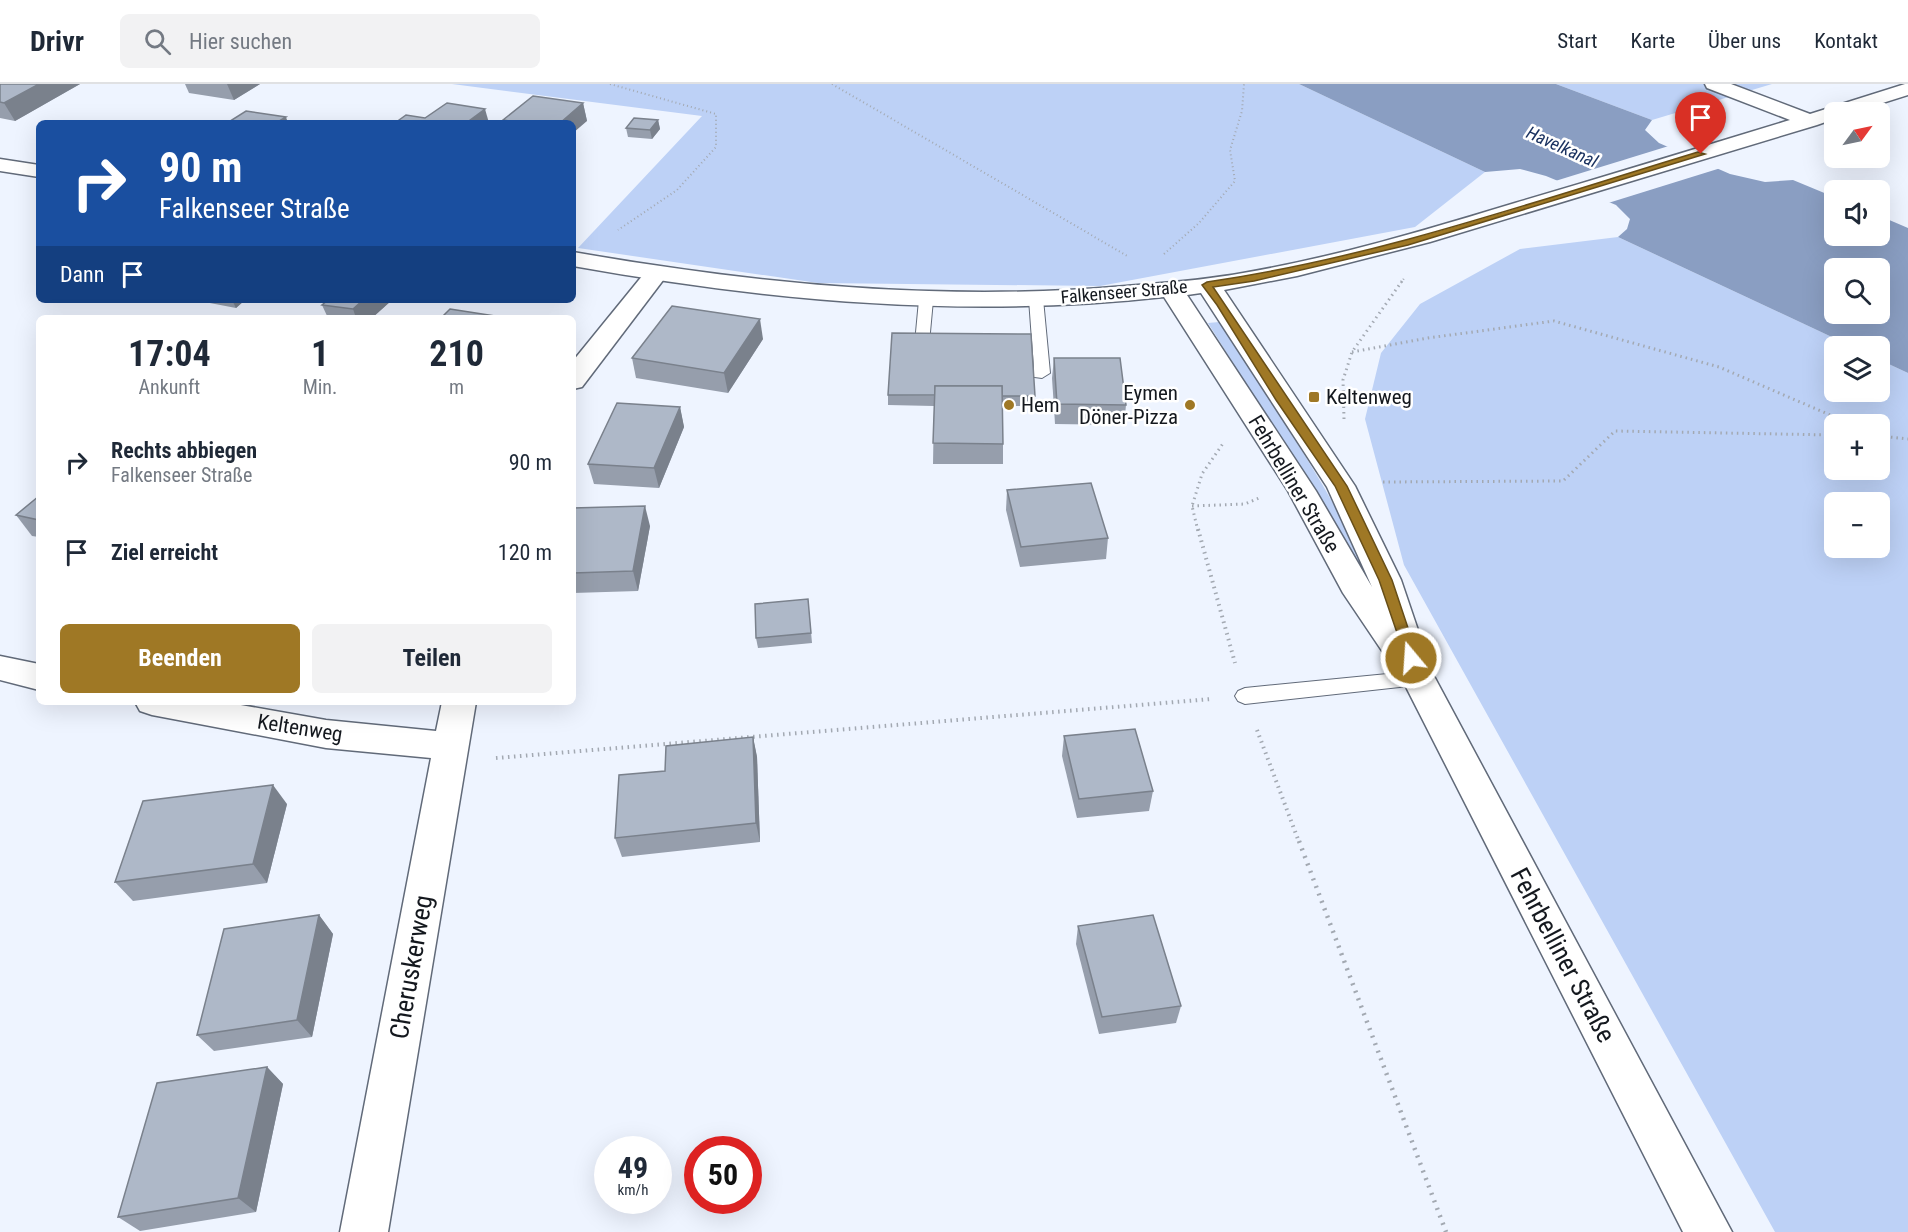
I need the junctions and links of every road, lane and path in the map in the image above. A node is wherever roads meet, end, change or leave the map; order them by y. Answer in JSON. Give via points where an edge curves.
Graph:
{"nodes":[{"id":1,"x":610,"y":84,"type":"edge"},
{"id":2,"x":832,"y":84,"type":"edge"},
{"id":3,"x":1244,"y":84,"type":"edge"},
{"id":4,"x":1714,"y":84,"type":"edge"},
{"id":5,"x":1908,"y":89,"type":"edge"},
{"id":6,"x":1868,"y":102,"type":"edge"},
{"id":7,"x":1824,"y":117,"type":"edge"},
{"id":8,"x":1810,"y":121,"type":"junction"},
{"id":9,"x":0,"y":165,"type":"edge"},
{"id":10,"x":36,"y":171,"type":"edge"},
{"id":11,"x":576,"y":257,"type":"edge"},
{"id":12,"x":576,"y":260,"type":"edge"},
{"id":13,"x":1147,"y":268,"type":"junction"},
{"id":14,"x":1412,"y":269,"type":"dead end"},
{"id":15,"x":655,"y":275,"type":"junction"},
{"id":16,"x":1207,"y":285,"type":"junction"},
{"id":17,"x":1165,"y":289,"type":"junction"},
{"id":18,"x":1036,"y":299,"type":"junction"},
{"id":19,"x":926,"y":300,"type":"junction"},
{"id":20,"x":922,"y":343,"type":"edge"},
{"id":21,"x":1352,"y":352,"type":"junction"},
{"id":22,"x":1032,"y":373,"type":"edge"},
{"id":23,"x":576,"y":377,"type":"edge"},
{"id":24,"x":1828,"y":414,"type":"edge"},
{"id":25,"x":1344,"y":422,"type":"dead end"},
{"id":26,"x":1824,"y":435,"type":"edge"},
{"id":27,"x":1890,"y":437,"type":"edge"},
{"id":28,"x":1908,"y":439,"type":"edge"},
{"id":29,"x":1225,"y":441,"type":"dead end"},
{"id":30,"x":1373,"y":482,"type":"dead end"},
{"id":31,"x":1265,"y":495,"type":"dead end"},
{"id":32,"x":1192,"y":506,"type":"junction"},
{"id":33,"x":0,"y":668,"type":"edge"},
{"id":34,"x":36,"y":676,"type":"edge"},
{"id":35,"x":1418,"y":678,"type":"junction"},
{"id":36,"x":1245,"y":696,"type":"junction"},
{"id":37,"x":168,"y":705,"type":"edge"},
{"id":38,"x":458,"y":705,"type":"edge"},
{"id":39,"x":448,"y":754,"type":"junction"},
{"id":40,"x":364,"y":1232,"type":"edge"},
{"id":41,"x":1446,"y":1232,"type":"edge"},
{"id":42,"x":1708,"y":1232,"type":"edge"}],
"edges":[{"from":1,"to":11,"type":"path","via":[[716,114],[716,147],[677,190]]},
{"from":2,"to":13,"type":"path"},
{"from":3,"to":13,"type":"path","via":[[1242,111],[1230,150],[1234,181],[1199,223]]},
{"from":4,"to":8,"type":"main road"},
{"from":5,"to":6,"type":"main road","name":"Falkenseer Straße"},
{"from":7,"to":8,"type":"main road","name":"Falkenseer Straße"},
{"from":8,"to":16,"type":"main road","name":"Falkenseer Straße","via":[[1404,243]]},
{"from":9,"to":10,"type":"main road"},
{"from":12,"to":15,"type":"main road","name":"Falkenseer Straße"},
{"from":13,"to":17,"type":"path"},
{"from":14,"to":21,"type":"path"},
{"from":15,"to":19,"type":"main road","name":"Falkenseer Straße","via":[[809,293]]},
{"from":15,"to":23,"type":"main road"},
{"from":16,"to":17,"type":"main road","name":"Falkenseer Straße"},
{"from":16,"to":35,"type":"main road","name":"Fehrbelliner Straße","via":[[1341,486],[1385,580]]},
{"from":17,"to":18,"type":"main road","name":"Falkenseer Straße"},
{"from":17,"to":35,"type":"main road","name":"Fehrbelliner Straße","via":[[1183,309],[1302,491],[1354,585]]},
{"from":18,"to":19,"type":"main road","name":"Falkenseer Straße"},
{"from":18,"to":22,"type":"lane","via":[[1042,373]]},
{"from":19,"to":20,"type":"lane"},
{"from":21,"to":24,"type":"path","via":[[1554,321],[1719,367]]},
{"from":21,"to":25,"type":"path","via":[[1343,380]]},
{"from":26,"to":30,"type":"path","via":[[1615,431],[1563,481]]},
{"from":27,"to":28,"type":"path"},
{"from":29,"to":32,"type":"path","via":[[1202,474]]},
{"from":31,"to":32,"type":"path","via":[[1245,504]]},
{"from":32,"to":36,"type":"path"},
{"from":33,"to":34,"type":"main road"},
{"from":35,"to":36,"type":"lane"},
{"from":35,"to":42,"type":"main road","name":"Fehrbelliner Straße"},
{"from":36,"to":39,"type":"path"},
{"from":36,"to":41,"type":"path"},
{"from":37,"to":39,"type":"main road","name":"Keltenweg"},
{"from":38,"to":39,"type":"main road","name":"Cheruskerweg"},
{"from":39,"to":40,"type":"main road","name":"Cheruskerweg"}]}
